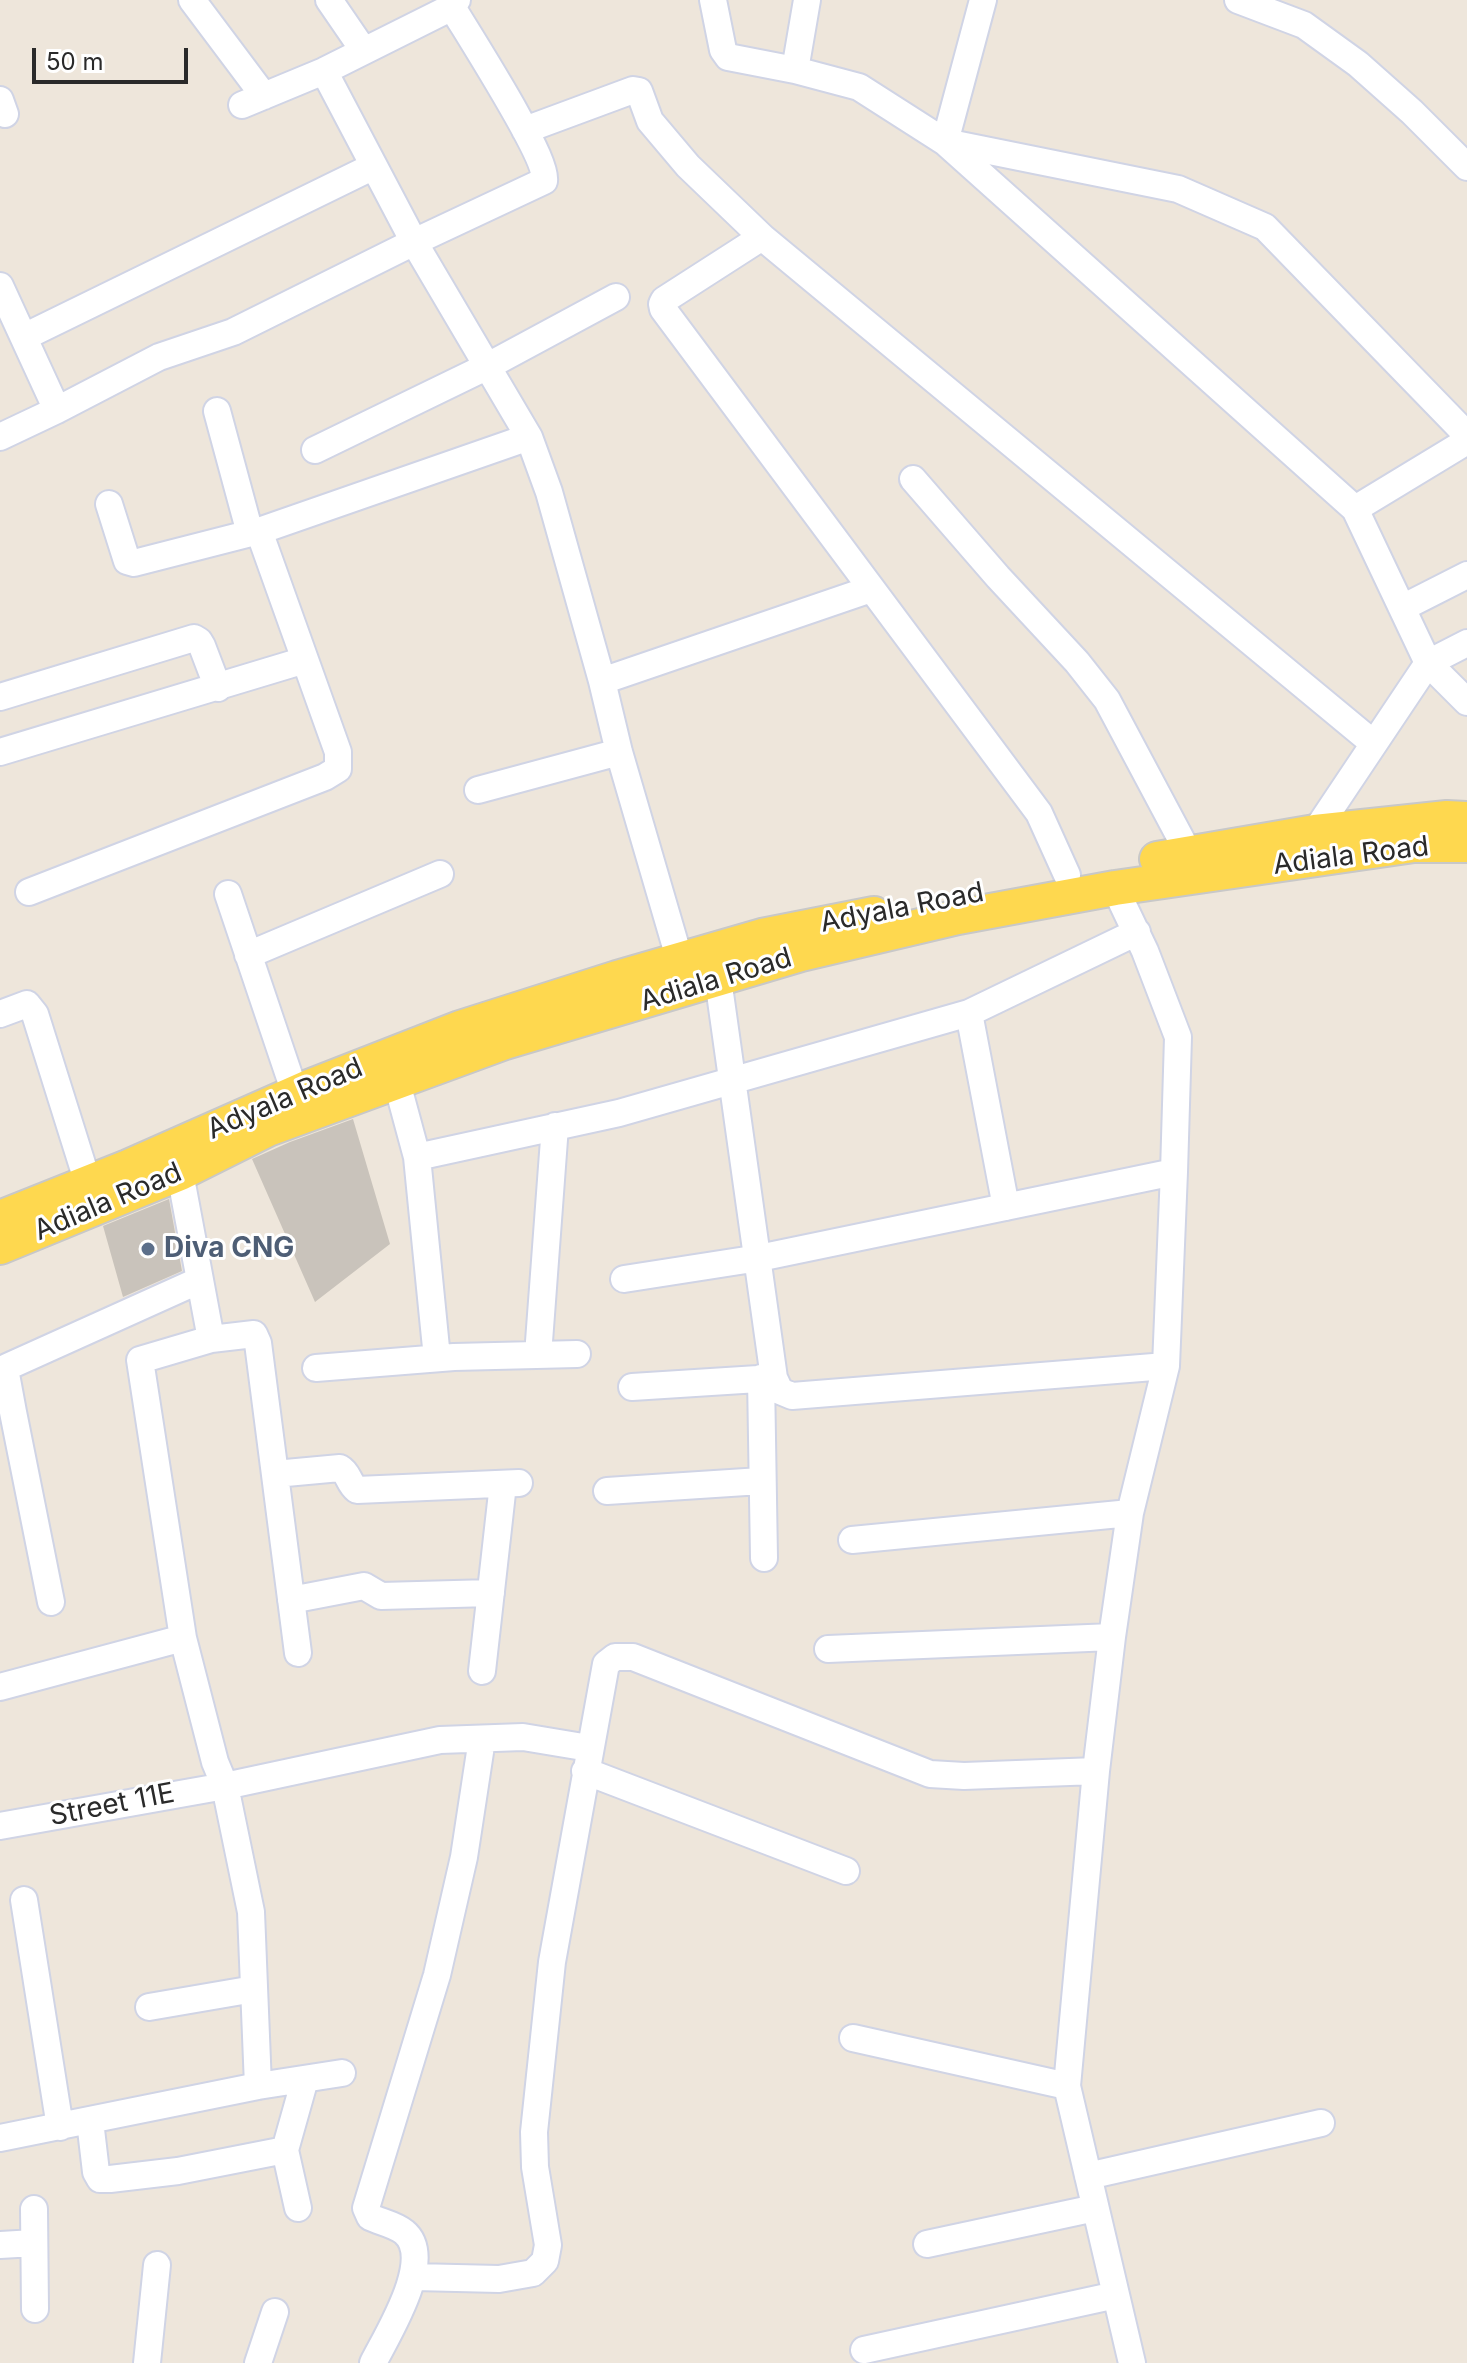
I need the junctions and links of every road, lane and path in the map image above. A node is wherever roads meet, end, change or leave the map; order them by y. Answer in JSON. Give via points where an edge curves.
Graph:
{"nodes":[{"id":1,"x":192,"y":0,"type":"edge"},
{"id":2,"x":329,"y":0,"type":"edge"},
{"id":3,"x":713,"y":0,"type":"edge"},
{"id":4,"x":807,"y":0,"type":"edge"},
{"id":5,"x":983,"y":0,"type":"edge"},
{"id":6,"x":1238,"y":0,"type":"edge"},
{"id":7,"x":455,"y":3,"type":"edge"},
{"id":8,"x":364,"y":51,"type":"junction"},
{"id":9,"x":795,"y":70,"type":"junction"},
{"id":10,"x":324,"y":71,"type":"junction"},
{"id":11,"x":525,"y":130,"type":"junction"},
{"id":12,"x":945,"y":142,"type":"junction"},
{"id":13,"x":374,"y":166,"type":"junction"},
{"id":14,"x":1467,"y":167,"type":"edge"},
{"id":15,"x":762,"y":237,"type":"junction"},
{"id":16,"x":414,"y":242,"type":"junction"},
{"id":17,"x":0,"y":286,"type":"edge"},
{"id":18,"x":616,"y":297,"type":"dead end"},
{"id":19,"x":24,"y":337,"type":"junction"},
{"id":20,"x":488,"y":366,"type":"junction"},
{"id":21,"x":57,"y":410,"type":"junction"},
{"id":22,"x":217,"y":411,"type":"dead end"},
{"id":23,"x":1467,"y":435,"type":"edge"},
{"id":24,"x":0,"y":437,"type":"edge"},
{"id":25,"x":529,"y":437,"type":"junction"},
{"id":26,"x":1467,"y":441,"type":"edge"},
{"id":27,"x":315,"y":450,"type":"dead end"},
{"id":28,"x":913,"y":479,"type":"dead end"},
{"id":29,"x":109,"y":504,"type":"dead end"},
{"id":30,"x":1355,"y":509,"type":"junction"},
{"id":31,"x":254,"y":532,"type":"junction"},
{"id":32,"x":1467,"y":575,"type":"edge"},
{"id":33,"x":871,"y":589,"type":"junction"},
{"id":34,"x":1402,"y":608,"type":"junction"},
{"id":35,"x":1467,"y":643,"type":"edge"},
{"id":36,"x":305,"y":660,"type":"junction"},
{"id":37,"x":1428,"y":663,"type":"junction"},
{"id":38,"x":602,"y":681,"type":"junction"},
{"id":39,"x":218,"y":688,"type":"junction"},
{"id":40,"x":0,"y":697,"type":"edge"},
{"id":41,"x":1467,"y":702,"type":"edge"},
{"id":42,"x":1373,"y":743,"type":"junction"},
{"id":43,"x":0,"y":752,"type":"edge"},
{"id":44,"x":619,"y":752,"type":"junction"},
{"id":45,"x":478,"y":790,"type":"dead end"},
{"id":46,"x":1467,"y":819,"type":"edge"},
{"id":47,"x":1315,"y":832,"type":"junction"},
{"id":48,"x":1467,"y":845,"type":"edge"},
{"id":49,"x":1189,"y":854,"type":"junction"},
{"id":50,"x":440,"y":874,"type":"dead end"},
{"id":51,"x":1067,"y":875,"type":"junction"},
{"id":52,"x":1115,"y":888,"type":"junction"},
{"id":53,"x":29,"y":892,"type":"dead end"},
{"id":54,"x":228,"y":894,"type":"dead end"},
{"id":55,"x":1137,"y":932,"type":"junction"},
{"id":56,"x":248,"y":955,"type":"junction"},
{"id":57,"x":680,"y":961,"type":"junction"},
{"id":58,"x":718,"y":979,"type":"junction"},
{"id":59,"x":969,"y":1013,"type":"junction"},
{"id":60,"x":0,"y":1014,"type":"edge"},
{"id":61,"x":731,"y":1080,"type":"junction"},
{"id":62,"x":397,"y":1083,"type":"junction"},
{"id":63,"x":295,"y":1093,"type":"junction"},
{"id":64,"x":555,"y":1126,"type":"junction"},
{"id":65,"x":417,"y":1157,"type":"junction"},
{"id":66,"x":1174,"y":1172,"type":"junction"},
{"id":67,"x":180,"y":1173,"type":"junction"},
{"id":68,"x":88,"y":1183,"type":"junction"},
{"id":69,"x":1006,"y":1207,"type":"junction"},
{"id":70,"x":0,"y":1218,"type":"edge"},
{"id":71,"x":0,"y":1247,"type":"edge"},
{"id":72,"x":759,"y":1258,"type":"junction"},
{"id":73,"x":624,"y":1279,"type":"dead end"},
{"id":74,"x":200,"y":1280,"type":"junction"},
{"id":75,"x":211,"y":1339,"type":"junction"},
{"id":76,"x":577,"y":1354,"type":"dead end"},
{"id":77,"x":538,"y":1355,"type":"junction"},
{"id":78,"x":437,"y":1358,"type":"junction"},
{"id":79,"x":1166,"y":1366,"type":"junction"},
{"id":80,"x":316,"y":1368,"type":"dead end"},
{"id":81,"x":767,"y":1378,"type":"junction"},
{"id":82,"x":632,"y":1387,"type":"dead end"},
{"id":83,"x":6,"y":1414,"type":"edge"},
{"id":84,"x":275,"y":1474,"type":"junction"},
{"id":85,"x":761,"y":1481,"type":"junction"},
{"id":86,"x":607,"y":1491,"type":"dead end"},
{"id":87,"x":1130,"y":1513,"type":"junction"},
{"id":88,"x":852,"y":1540,"type":"dead end"},
{"id":89,"x":764,"y":1558,"type":"dead end"},
{"id":90,"x":491,"y":1593,"type":"junction"},
{"id":91,"x":291,"y":1600,"type":"junction"},
{"id":92,"x":51,"y":1602,"type":"dead end"},
{"id":93,"x":1112,"y":1637,"type":"junction"},
{"id":94,"x":183,"y":1638,"type":"junction"},
{"id":95,"x":828,"y":1649,"type":"dead end"},
{"id":96,"x":298,"y":1653,"type":"dead end"},
{"id":97,"x":482,"y":1671,"type":"dead end"},
{"id":98,"x":0,"y":1687,"type":"edge"},
{"id":99,"x":482,"y":1739,"type":"junction"},
{"id":100,"x":587,"y":1760,"type":"junction"},
{"id":101,"x":1096,"y":1771,"type":"junction"},
{"id":102,"x":225,"y":1786,"type":"junction"},
{"id":103,"x":0,"y":1826,"type":"edge"},
{"id":104,"x":846,"y":1871,"type":"dead end"},
{"id":105,"x":24,"y":1900,"type":"dead end"},
{"id":106,"x":254,"y":1989,"type":"junction"},
{"id":107,"x":149,"y":2007,"type":"dead end"},
{"id":108,"x":853,"y":2038,"type":"dead end"},
{"id":109,"x":342,"y":2073,"type":"dead end"},
{"id":110,"x":305,"y":2079,"type":"junction"},
{"id":111,"x":258,"y":2086,"type":"junction"},
{"id":112,"x":1067,"y":2086,"type":"junction"},
{"id":113,"x":90,"y":2121,"type":"junction"},
{"id":114,"x":1321,"y":2123,"type":"dead end"},
{"id":115,"x":60,"y":2127,"type":"junction"},
{"id":116,"x":0,"y":2138,"type":"edge"},
{"id":117,"x":285,"y":2150,"type":"junction"},
{"id":118,"x":1088,"y":2176,"type":"junction"},
{"id":119,"x":298,"y":2208,"type":"dead end"},
{"id":120,"x":1095,"y":2208,"type":"junction"},
{"id":121,"x":34,"y":2209,"type":"dead end"},
{"id":122,"x":34,"y":2243,"type":"junction"},
{"id":123,"x":927,"y":2244,"type":"dead end"},
{"id":124,"x":0,"y":2245,"type":"edge"},
{"id":125,"x":157,"y":2265,"type":"dead end"},
{"id":126,"x":414,"y":2277,"type":"junction"},
{"id":127,"x":1116,"y":2295,"type":"junction"},
{"id":128,"x":35,"y":2309,"type":"dead end"},
{"id":129,"x":275,"y":2312,"type":"dead end"},
{"id":130,"x":864,"y":2350,"type":"dead end"},
{"id":131,"x":147,"y":2363,"type":"edge"},
{"id":132,"x":258,"y":2363,"type":"edge"},
{"id":133,"x":373,"y":2363,"type":"edge"},
{"id":134,"x":1132,"y":2363,"type":"edge"}],
"edges":[{"from":1,"to":10,"type":"street","via":[[253,100]]},
{"from":2,"to":8,"type":"street"},
{"from":3,"to":9,"type":"street","via":[[728,57]]},
{"from":4,"to":9,"type":"street"},
{"from":5,"to":12,"type":"street"},
{"from":6,"to":14,"type":"street","via":[[1304,25],[1358,64]]},
{"from":7,"to":8,"type":"street"},
{"from":7,"to":11,"type":"street"},
{"from":8,"to":10,"type":"street"},
{"from":9,"to":12,"type":"street","via":[[859,87]]},
{"from":10,"to":13,"type":"street"},
{"from":11,"to":15,"type":"street","via":[[639,91],[659,132]]},
{"from":11,"to":16,"type":"street","via":[[544,181]]},
{"from":12,"to":23,"type":"street","via":[[1178,189],[1265,227]]},
{"from":12,"to":30,"type":"street"},
{"from":13,"to":16,"type":"street"},
{"from":13,"to":19,"type":"street"},
{"from":15,"to":33,"type":"street","via":[[662,304]]},
{"from":15,"to":42,"type":"street"},
{"from":16,"to":20,"type":"street"},
{"from":16,"to":21,"type":"street","via":[[233,332],[159,357]]},
{"from":17,"to":19,"type":"street"},
{"from":18,"to":20,"type":"street"},
{"from":19,"to":21,"type":"street"},
{"from":20,"to":25,"type":"street"},
{"from":20,"to":27,"type":"street"},
{"from":21,"to":24,"type":"street"},
{"from":22,"to":31,"type":"street"},
{"from":25,"to":31,"type":"street"},
{"from":25,"to":38,"type":"street"},
{"from":26,"to":30,"type":"street"},
{"from":28,"to":49,"type":"street","via":[[1107,700]]},
{"from":29,"to":31,"type":"street","via":[[127,561],[134,563]]},
{"from":30,"to":34,"type":"street"},
{"from":31,"to":36,"type":"street"},
{"from":32,"to":34,"type":"street"},
{"from":33,"to":38,"type":"street"},
{"from":33,"to":51,"type":"street","via":[[1039,813]]},
{"from":34,"to":37,"type":"street"},
{"from":35,"to":37,"type":"street"},
{"from":36,"to":39,"type":"street"},
{"from":36,"to":53,"type":"street","via":[[338,752],[338,769]]},
{"from":37,"to":41,"type":"street"},
{"from":37,"to":42,"type":"street"},
{"from":38,"to":44,"type":"street"},
{"from":39,"to":40,"type":"street","via":[[194,638]]},
{"from":39,"to":43,"type":"street"},
{"from":42,"to":47,"type":"street"},
{"from":44,"to":45,"type":"street"},
{"from":44,"to":57,"type":"street"},
{"from":46,"to":47,"type":"main road","name":"Adyala Road"},
{"from":47,"to":49,"type":"main road","name":"Adyala Road"},
{"from":48,"to":52,"type":"main road","name":"Adiala Road","via":[[1414,845]]},
{"from":49,"to":51,"type":"main road","name":"Adyala Road"},
{"from":50,"to":56,"type":"street"},
{"from":51,"to":57,"type":"main road","name":"Adyala Road","via":[[762,936]]},
{"from":52,"to":55,"type":"street"},
{"from":52,"to":58,"type":"main road","name":"Adiala Road","via":[[958,917]]},
{"from":54,"to":56,"type":"street"},
{"from":55,"to":59,"type":"street"},
{"from":55,"to":66,"type":"street","via":[[1178,1037]]},
{"from":56,"to":63,"type":"street"},
{"from":57,"to":63,"type":"main road","name":"Adyala Road","via":[[460,1028]]},
{"from":58,"to":61,"type":"street"},
{"from":58,"to":62,"type":"main road","name":"Adiala Road","via":[[505,1042]]},
{"from":59,"to":61,"type":"street"},
{"from":59,"to":69,"type":"street"},
{"from":60,"to":68,"type":"street","via":[[27,1004],[35,1014]]},
{"from":61,"to":64,"type":"street"},
{"from":61,"to":72,"type":"street"},
{"from":62,"to":65,"type":"street"},
{"from":62,"to":67,"type":"main road","name":"Adiala Road","via":[[268,1129]]},
{"from":63,"to":68,"type":"main road","name":"Adyala Road"},
{"from":64,"to":65,"type":"street"},
{"from":64,"to":77,"type":"street"},
{"from":65,"to":78,"type":"street"},
{"from":66,"to":69,"type":"street"},
{"from":66,"to":79,"type":"street"},
{"from":67,"to":71,"type":"main road","name":"Adiala Road"},
{"from":67,"to":74,"type":"street"},
{"from":68,"to":70,"type":"main road","name":"Adyala Road"},
{"from":69,"to":72,"type":"street"},
{"from":72,"to":73,"type":"street"},
{"from":72,"to":81,"type":"street"},
{"from":74,"to":75,"type":"street"},
{"from":74,"to":83,"type":"street","via":[[12,1363],[6,1374]]},
{"from":75,"to":84,"type":"street","via":[[254,1334]]},
{"from":75,"to":94,"type":"street","via":[[140,1360]]},
{"from":76,"to":77,"type":"street"},
{"from":77,"to":78,"type":"street"},
{"from":78,"to":80,"type":"street"},
{"from":79,"to":81,"type":"street","via":[[792,1396]]},
{"from":79,"to":87,"type":"street"},
{"from":81,"to":82,"type":"street"},
{"from":81,"to":85,"type":"street"},
{"from":83,"to":92,"type":"street"},
{"from":84,"to":90,"type":"street","via":[[340,1468],[357,1490],[511,1484]]},
{"from":84,"to":91,"type":"street"},
{"from":85,"to":86,"type":"street"},
{"from":85,"to":89,"type":"street"},
{"from":87,"to":88,"type":"street"},
{"from":87,"to":93,"type":"street"},
{"from":90,"to":91,"type":"street","via":[[381,1596],[364,1586]]},
{"from":90,"to":97,"type":"street"},
{"from":91,"to":96,"type":"street"},
{"from":93,"to":95,"type":"street"},
{"from":93,"to":101,"type":"street"},
{"from":94,"to":98,"type":"street"},
{"from":94,"to":102,"type":"street"},
{"from":99,"to":100,"type":"street","name":"Street 11E","via":[[523,1737]]},
{"from":99,"to":102,"type":"street","name":"Street 11E","via":[[440,1740]]},
{"from":99,"to":126,"type":"street","via":[[464,1857],[437,1975],[366,2208],[370,2217],[403,2231],[411,2241]]},
{"from":100,"to":101,"type":"street","via":[[606,1664],[615,1657],[633,1657],[930,1774]]},
{"from":100,"to":104,"type":"street","name":"Street 11E"},
{"from":100,"to":126,"type":"street","via":[[552,1962],[534,2132],[548,2245],[545,2261],[533,2273],[499,2279]]},
{"from":101,"to":112,"type":"street"},
{"from":102,"to":103,"type":"street","name":"Street 11E"},
{"from":102,"to":106,"type":"street","via":[[251,1912]]},
{"from":105,"to":115,"type":"street"},
{"from":106,"to":107,"type":"street"},
{"from":106,"to":111,"type":"street"},
{"from":108,"to":112,"type":"street"},
{"from":109,"to":110,"type":"street"},
{"from":110,"to":111,"type":"street"},
{"from":110,"to":117,"type":"street"},
{"from":111,"to":113,"type":"street"},
{"from":112,"to":118,"type":"street"},
{"from":113,"to":115,"type":"street"},
{"from":113,"to":117,"type":"street","via":[[100,2179],[178,2171]]},
{"from":114,"to":118,"type":"street"},
{"from":115,"to":116,"type":"street"},
{"from":117,"to":119,"type":"street"},
{"from":118,"to":120,"type":"street"},
{"from":120,"to":123,"type":"street"},
{"from":120,"to":127,"type":"street"},
{"from":121,"to":122,"type":"street"},
{"from":122,"to":124,"type":"street"},
{"from":122,"to":128,"type":"street"},
{"from":125,"to":131,"type":"street"},
{"from":126,"to":133,"type":"street"},
{"from":127,"to":130,"type":"street"},
{"from":127,"to":134,"type":"street"},
{"from":129,"to":132,"type":"street"}]}
